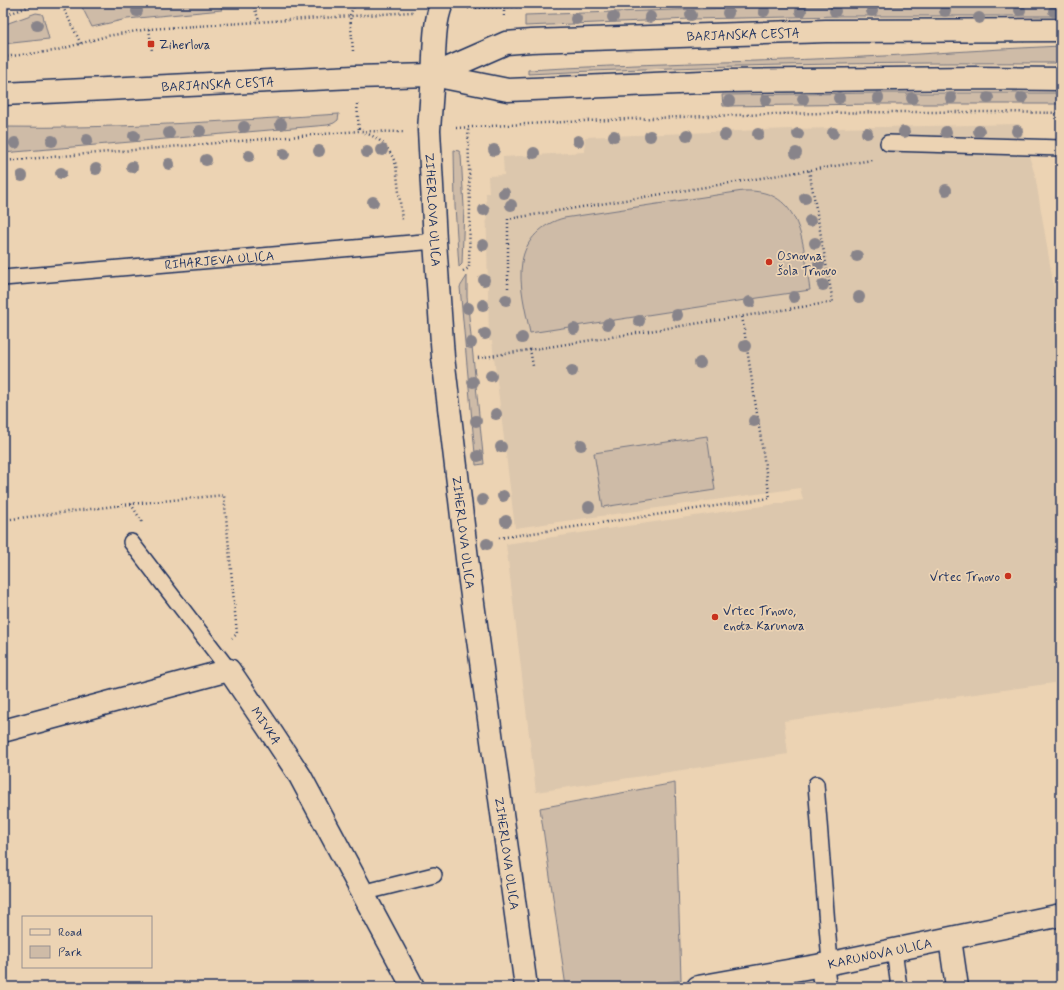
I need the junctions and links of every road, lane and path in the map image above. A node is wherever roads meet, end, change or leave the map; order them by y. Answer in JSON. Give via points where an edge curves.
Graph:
{"nodes":[{"id":1,"x":39,"y":3,"type":"edge"},
{"id":2,"x":61,"y":3,"type":"edge"},
{"id":3,"x":253,"y":3,"type":"edge"},
{"id":4,"x":355,"y":3,"type":"edge"},
{"id":5,"x":442,"y":3,"type":"edge"},
{"id":6,"x":634,"y":3,"type":"edge"},
{"id":7,"x":504,"y":5,"type":"edge"},
{"id":8,"x":402,"y":12,"type":"dead end"},
{"id":9,"x":350,"y":15,"type":"junction"},
{"id":10,"x":3,"y":16,"type":"edge"},
{"id":11,"x":259,"y":21,"type":"junction"},
{"id":12,"x":149,"y":29,"type":"junction"},
{"id":13,"x":1061,"y":30,"type":"edge"},
{"id":14,"x":81,"y":44,"type":"junction"},
{"id":15,"x":152,"y":51,"type":"dead end"},
{"id":16,"x":3,"y":57,"type":"edge"},
{"id":17,"x":433,"y":75,"type":"junction"},
{"id":18,"x":1061,"y":79,"type":"edge"},
{"id":19,"x":3,"y":94,"type":"edge"},
{"id":20,"x":1061,"y":113,"type":"edge"},
{"id":21,"x":359,"y":131,"type":"junction"},
{"id":22,"x":394,"y":132,"type":"dead end"},
{"id":23,"x":888,"y":143,"type":"joint"},
{"id":24,"x":1061,"y":148,"type":"edge"},
{"id":25,"x":3,"y":161,"type":"edge"},
{"id":26,"x":809,"y":170,"type":"junction"},
{"id":27,"x":435,"y":241,"type":"junction"},
{"id":28,"x":406,"y":243,"type":"junction"},
{"id":29,"x":469,"y":268,"type":"dead end"},
{"id":30,"x":3,"y":278,"type":"edge"},
{"id":31,"x":508,"y":288,"type":"dead end"},
{"id":32,"x":742,"y":316,"type":"junction"},
{"id":33,"x":530,"y":349,"type":"junction"},
{"id":34,"x":478,"y":358,"type":"dead end"},
{"id":35,"x":533,"y":366,"type":"dead end"},
{"id":36,"x":3,"y":520,"type":"edge"},
{"id":37,"x":499,"y":538,"type":"dead end"},
{"id":38,"x":131,"y":542,"type":"dead end"},
{"id":39,"x":214,"y":651,"type":"junction"},
{"id":40,"x":229,"y":670,"type":"junction"},
{"id":41,"x":3,"y":731,"type":"edge"},
{"id":42,"x":816,"y":784,"type":"dead end"},
{"id":43,"x":434,"y":875,"type":"dead end"},
{"id":44,"x":362,"y":893,"type":"junction"},
{"id":45,"x":1061,"y":916,"type":"edge"},
{"id":46,"x":950,"y":939,"type":"junction"},
{"id":47,"x":894,"y":950,"type":"junction"},
{"id":48,"x":826,"y":964,"type":"junction"},
{"id":49,"x":413,"y":987,"type":"edge"},
{"id":50,"x":526,"y":987,"type":"edge"},
{"id":51,"x":698,"y":987,"type":"edge"},
{"id":52,"x":825,"y":987,"type":"edge"},
{"id":53,"x":899,"y":987,"type":"edge"},
{"id":54,"x":957,"y":987,"type":"edge"}],
"edges":[{"from":1,"to":10,"type":"path"},
{"from":2,"to":14,"type":"path"},
{"from":3,"to":11,"type":"path"},
{"from":4,"to":9,"type":"path"},
{"from":5,"to":17,"type":"street","via":[[436,31]]},
{"from":6,"to":7,"type":"path","via":[[524,7]]},
{"from":8,"to":9,"type":"path"},
{"from":9,"to":11,"type":"path"},
{"from":11,"to":12,"type":"path"},
{"from":12,"to":14,"type":"path","via":[[107,36]]},
{"from":12,"to":15,"type":"path"},
{"from":13,"to":17,"type":"street","name":"BARJANSKA CESTA","via":[[826,31],[530,41],[506,43]]},
{"from":14,"to":16,"type":"path","via":[[54,51]]},
{"from":17,"to":18,"type":"street","name":"BARJANSKA CESTA","via":[[508,90],[726,81]]},
{"from":17,"to":19,"type":"street","name":"BARJANSKA CESTA"},
{"from":17,"to":27,"type":"street","name":"ZIHERLOVA ULICA","via":[[429,130]]},
{"from":20,"to":29,"type":"path","via":[[906,112],[710,116],[468,127]]},
{"from":21,"to":22,"type":"path"},
{"from":21,"to":25,"type":"path"},
{"from":21,"to":28,"type":"path","via":[[379,138],[393,156]]},
{"from":23,"to":24,"type":"lane"},
{"from":23,"to":26,"type":"path","via":[[872,143],[872,160]]},
{"from":26,"to":31,"type":"path","via":[[508,218]]},
{"from":26,"to":32,"type":"path","via":[[833,302]]},
{"from":27,"to":28,"type":"lane","name":"RIHARJEVA ULICA"},
{"from":27,"to":50,"type":"street","name":"ZIHERLOVA ULICA","via":[[443,357],[456,478]]},
{"from":28,"to":30,"type":"lane","name":"RIHARJEVA ULICA"},
{"from":32,"to":33,"type":"path"},
{"from":32,"to":37,"type":"path","via":[[770,498]]},
{"from":33,"to":34,"type":"path"},
{"from":33,"to":35,"type":"path"},
{"from":36,"to":39,"type":"path","via":[[224,495],[237,634]]},
{"from":38,"to":39,"type":"lane"},
{"from":39,"to":40,"type":"lane"},
{"from":40,"to":41,"type":"street"},
{"from":40,"to":44,"type":"street","name":"MIVKA","via":[[300,776]]},
{"from":42,"to":48,"type":"lane"},
{"from":43,"to":44,"type":"lane"},
{"from":44,"to":49,"type":"street","name":"MIVKA"},
{"from":45,"to":46,"type":"street","name":"KARUNOVA ULICA"},
{"from":46,"to":47,"type":"street","name":"KARUNOVA ULICA"},
{"from":46,"to":54,"type":"street"},
{"from":47,"to":48,"type":"street","name":"KARUNOVA ULICA"},
{"from":47,"to":53,"type":"lane"},
{"from":48,"to":51,"type":"street","name":"KARUNOVA ULICA"},
{"from":48,"to":52,"type":"street"}]}
